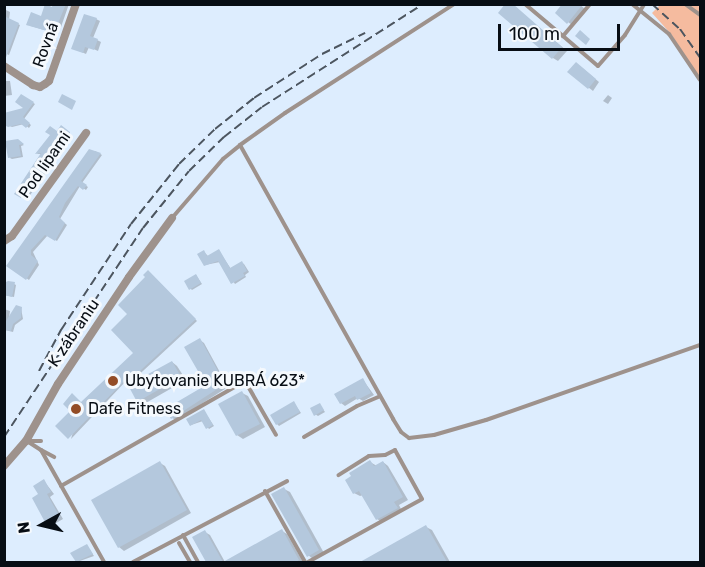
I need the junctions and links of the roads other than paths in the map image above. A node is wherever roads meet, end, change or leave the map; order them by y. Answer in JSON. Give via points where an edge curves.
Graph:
{"nodes":[{"id":1,"x":76,"y":4,"type":"edge"},
{"id":2,"x":454,"y":4,"type":"edge"},
{"id":3,"x":525,"y":4,"type":"edge"},
{"id":4,"x":590,"y":4,"type":"edge"},
{"id":5,"x":632,"y":4,"type":"edge"},
{"id":6,"x":644,"y":4,"type":"edge"},
{"id":7,"x":685,"y":4,"type":"edge"},
{"id":8,"x":641,"y":11,"type":"junction"},
{"id":9,"x":700,"y":15,"type":"edge"},
{"id":10,"x":563,"y":36,"type":"junction"},
{"id":11,"x":4,"y":66,"type":"edge"},
{"id":12,"x":700,"y":80,"type":"edge"},
{"id":13,"x":86,"y":133,"type":"dead end"},
{"id":14,"x":240,"y":145,"type":"junction"},
{"id":15,"x":172,"y":218,"type":"joint"},
{"id":16,"x":4,"y":241,"type":"edge"},
{"id":17,"x":700,"y":345,"type":"edge"},
{"id":18,"x":380,"y":396,"type":"junction"},
{"id":19,"x":276,"y":435,"type":"dead end"},
{"id":20,"x":304,"y":437,"type":"dead end"},
{"id":21,"x":26,"y":441,"type":"junction"},
{"id":22,"x":41,"y":441,"type":"dead end"},
{"id":23,"x":41,"y":450,"type":"junction"},
{"id":24,"x":54,"y":457,"type":"dead end"},
{"id":25,"x":4,"y":466,"type":"edge"},
{"id":26,"x":338,"y":475,"type":"dead end"},
{"id":27,"x":287,"y":481,"type":"dead end"},
{"id":28,"x":61,"y":486,"type":"junction"},
{"id":29,"x":265,"y":491,"type":"junction"},
{"id":30,"x":183,"y":535,"type":"junction"},
{"id":31,"x":179,"y":543,"type":"dead end"},
{"id":32,"x":104,"y":562,"type":"edge"},
{"id":33,"x":133,"y":562,"type":"edge"},
{"id":34,"x":190,"y":562,"type":"edge"},
{"id":35,"x":198,"y":562,"type":"edge"},
{"id":36,"x":306,"y":562,"type":"edge"}],
"edges":[{"from":1,"to":11,"type":"street","name":"Rovná","via":[[49,81],[40,87],[33,85]]},
{"from":2,"to":14,"type":"lane"},
{"from":3,"to":10,"type":"lane"},
{"from":4,"to":10,"type":"lane"},
{"from":5,"to":8,"type":"lane"},
{"from":6,"to":8,"type":"lane"},
{"from":7,"to":9,"type":"lane"},
{"from":8,"to":10,"type":"lane","via":[[598,66]]},
{"from":8,"to":12,"type":"lane","via":[[669,34]]},
{"from":13,"to":16,"type":"street","name":"Pod lipami","via":[[12,236]]},
{"from":14,"to":15,"type":"lane"},
{"from":14,"to":18,"type":"lane"},
{"from":15,"to":21,"type":"street","name":"K zábraniu","via":[[58,384]]},
{"from":17,"to":18,"type":"lane","via":[[486,420],[417,438],[405,435]]},
{"from":18,"to":20,"type":"lane"},
{"from":19,"to":28,"type":"lane","via":[[245,381]]},
{"from":21,"to":22,"type":"lane"},
{"from":21,"to":23,"type":"lane"},
{"from":21,"to":25,"type":"street","name":"K zábraniu"},
{"from":23,"to":24,"type":"lane"},
{"from":23,"to":28,"type":"lane"},
{"from":26,"to":36,"type":"lane","via":[[369,456],[395,450],[422,499]]},
{"from":27,"to":29,"type":"lane"},
{"from":28,"to":32,"type":"lane"},
{"from":29,"to":30,"type":"lane"},
{"from":29,"to":36,"type":"lane"},
{"from":30,"to":33,"type":"lane"},
{"from":30,"to":35,"type":"lane"},
{"from":31,"to":34,"type":"lane"}]}
